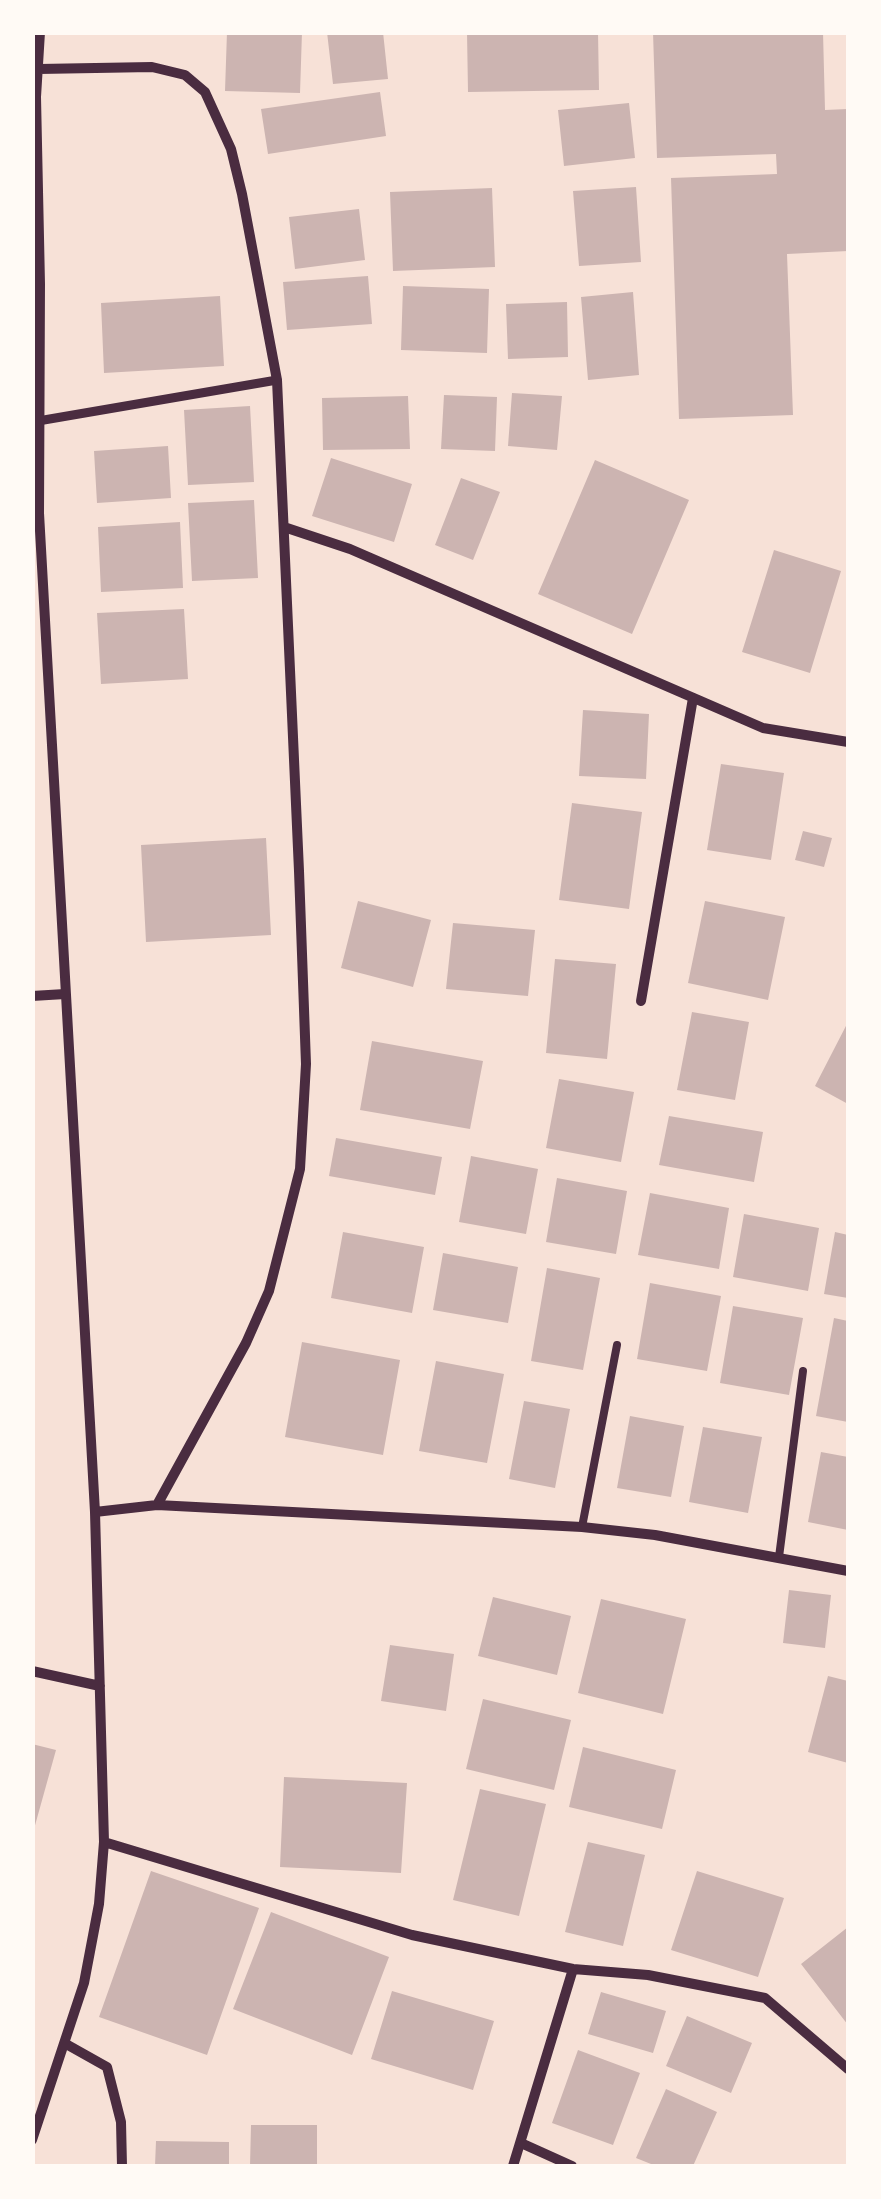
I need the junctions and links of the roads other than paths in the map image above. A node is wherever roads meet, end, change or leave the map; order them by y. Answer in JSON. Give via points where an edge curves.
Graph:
{"nodes":[{"id":1,"x":40,"y":32,"type":"edge"},
{"id":2,"x":39,"y":69,"type":"junction"},
{"id":3,"x":34,"y":97,"type":"edge"},
{"id":4,"x":277,"y":380,"type":"junction"},
{"id":5,"x":38,"y":421,"type":"junction"},
{"id":6,"x":284,"y":527,"type":"junction"},
{"id":7,"x":692,"y":698,"type":"junction"},
{"id":8,"x":848,"y":742,"type":"edge"},
{"id":9,"x":65,"y":994,"type":"junction"},
{"id":10,"x":32,"y":996,"type":"edge"},
{"id":11,"x":642,"y":1001,"type":"dead end"},
{"id":12,"x":617,"y":1345,"type":"dead end"},
{"id":13,"x":803,"y":1371,"type":"dead end"},
{"id":14,"x":157,"y":1504,"type":"junction"},
{"id":15,"x":95,"y":1512,"type":"junction"},
{"id":16,"x":582,"y":1527,"type":"junction"},
{"id":17,"x":779,"y":1557,"type":"junction"},
{"id":18,"x":848,"y":1571,"type":"edge"},
{"id":19,"x":32,"y":1670,"type":"edge"},
{"id":20,"x":100,"y":1686,"type":"junction"},
{"id":21,"x":104,"y":1842,"type":"junction"},
{"id":22,"x":572,"y":1969,"type":"junction"},
{"id":23,"x":66,"y":2044,"type":"junction"},
{"id":24,"x":848,"y":2069,"type":"edge"},
{"id":25,"x":32,"y":2140,"type":"edge"},
{"id":26,"x":521,"y":2143,"type":"junction"},
{"id":27,"x":122,"y":2166,"type":"edge"},
{"id":28,"x":513,"y":2166,"type":"edge"},
{"id":29,"x":572,"y":2166,"type":"edge"}],
"edges":[{"from":1,"to":2,"type":"street"},
{"from":2,"to":3,"type":"street"},
{"from":2,"to":4,"type":"street","via":[[152,68],[185,75],[205,92],[242,194]]},
{"from":3,"to":5,"type":"street"},
{"from":4,"to":5,"type":"street"},
{"from":4,"to":6,"type":"street"},
{"from":5,"to":9,"type":"street"},
{"from":6,"to":7,"type":"street","via":[[350,549]]},
{"from":6,"to":14,"type":"street","via":[[306,1064],[300,1169],[270,1291]]},
{"from":7,"to":8,"type":"street","via":[[762,728]]},
{"from":7,"to":11,"type":"street"},
{"from":9,"to":10,"type":"street"},
{"from":9,"to":15,"type":"street"},
{"from":12,"to":16,"type":"lane"},
{"from":13,"to":17,"type":"lane"},
{"from":14,"to":15,"type":"street"},
{"from":14,"to":16,"type":"street"},
{"from":15,"to":20,"type":"street"},
{"from":16,"to":17,"type":"street"},
{"from":17,"to":18,"type":"street"},
{"from":19,"to":20,"type":"street"},
{"from":20,"to":21,"type":"street"},
{"from":21,"to":22,"type":"street","via":[[412,1934]]},
{"from":21,"to":23,"type":"street","via":[[87,1967]]},
{"from":22,"to":24,"type":"street","via":[[648,1975],[766,1998]]},
{"from":22,"to":26,"type":"street"},
{"from":23,"to":25,"type":"street"},
{"from":23,"to":27,"type":"street","via":[[107,2066],[121,2122]]},
{"from":26,"to":28,"type":"street"},
{"from":26,"to":29,"type":"street"}]}
